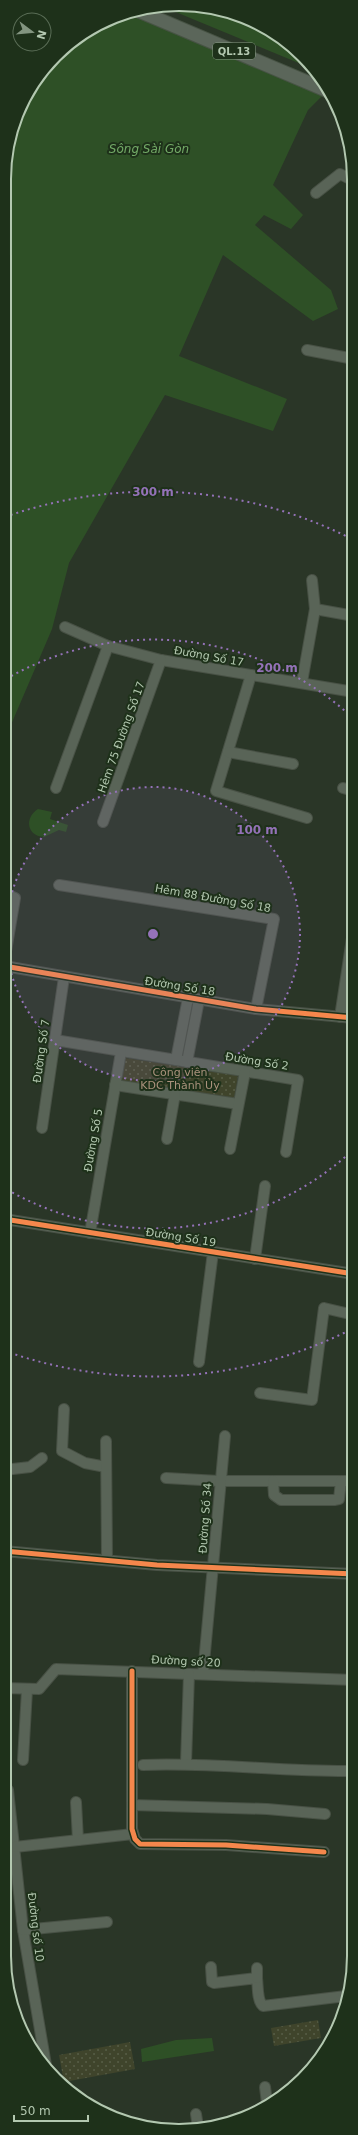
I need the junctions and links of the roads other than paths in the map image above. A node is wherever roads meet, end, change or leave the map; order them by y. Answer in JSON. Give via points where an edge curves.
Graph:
{"nodes":[{"id":1,"x":161,"y":12,"type":"edge"},
{"id":2,"x":146,"y":14,"type":"edge"},
{"id":3,"x":310,"y":75,"type":"edge"},
{"id":4,"x":320,"y":88,"type":"edge"},
{"id":5,"x":347,"y":178,"type":"edge"},
{"id":6,"x":316,"y":193,"type":"dead end"},
{"id":7,"x":307,"y":350,"type":"dead end"},
{"id":8,"x":347,"y":358,"type":"edge"},
{"id":9,"x":312,"y":580,"type":"dead end"},
{"id":10,"x":315,"y":609,"type":"junction"},
{"id":11,"x":347,"y":613,"type":"edge"},
{"id":12,"x":65,"y":627,"type":"dead end"},
{"id":13,"x":108,"y":646,"type":"junction"},
{"id":14,"x":161,"y":660,"type":"junction"},
{"id":15,"x":251,"y":675,"type":"junction"},
{"id":16,"x":302,"y":682,"type":"junction"},
{"id":17,"x":347,"y":691,"type":"edge"},
{"id":18,"x":228,"y":752,"type":"junction"},
{"id":19,"x":293,"y":764,"type":"dead end"},
{"id":20,"x":56,"y":788,"type":"dead end"},
{"id":21,"x":343,"y":788,"type":"dead end"},
{"id":22,"x":347,"y":789,"type":"edge"},
{"id":23,"x":307,"y":818,"type":"dead end"},
{"id":24,"x":103,"y":822,"type":"dead end"},
{"id":25,"x":60,"y":885,"type":"dead end"},
{"id":26,"x":11,"y":896,"type":"edge"},
{"id":27,"x":11,"y":922,"type":"edge"},
{"id":28,"x":11,"y":966,"type":"edge"},
{"id":29,"x":347,"y":971,"type":"edge"},
{"id":30,"x":64,"y":977,"type":"junction"},
{"id":31,"x":188,"y":998,"type":"junction"},
{"id":32,"x":199,"y":1000,"type":"junction"},
{"id":33,"x":256,"y":1009,"type":"junction"},
{"id":34,"x":340,"y":1017,"type":"junction"},
{"id":35,"x":347,"y":1018,"type":"edge"},
{"id":36,"x":55,"y":1040,"type":"junction"},
{"id":37,"x":121,"y":1052,"type":"junction"},
{"id":38,"x":176,"y":1060,"type":"junction"},
{"id":39,"x":187,"y":1062,"type":"junction"},
{"id":40,"x":245,"y":1072,"type":"junction"},
{"id":41,"x":115,"y":1085,"type":"junction"},
{"id":42,"x":175,"y":1094,"type":"junction"},
{"id":43,"x":238,"y":1104,"type":"junction"},
{"id":44,"x":42,"y":1128,"type":"dead end"},
{"id":45,"x":167,"y":1139,"type":"dead end"},
{"id":46,"x":230,"y":1149,"type":"dead end"},
{"id":47,"x":286,"y":1152,"type":"dead end"},
{"id":48,"x":265,"y":1186,"type":"dead end"},
{"id":49,"x":11,"y":1220,"type":"edge"},
{"id":50,"x":90,"y":1233,"type":"junction"},
{"id":51,"x":213,"y":1252,"type":"junction"},
{"id":52,"x":255,"y":1258,"type":"junction"},
{"id":53,"x":347,"y":1273,"type":"edge"},
{"id":54,"x":347,"y":1313,"type":"edge"},
{"id":55,"x":199,"y":1362,"type":"dead end"},
{"id":56,"x":260,"y":1393,"type":"dead end"},
{"id":57,"x":64,"y":1409,"type":"dead end"},
{"id":58,"x":224,"y":1436,"type":"dead end"},
{"id":59,"x":106,"y":1441,"type":"dead end"},
{"id":60,"x":42,"y":1458,"type":"dead end"},
{"id":61,"x":106,"y":1467,"type":"junction"},
{"id":62,"x":11,"y":1469,"type":"edge"},
{"id":63,"x":166,"y":1478,"type":"dead end"},
{"id":64,"x":220,"y":1481,"type":"junction"},
{"id":65,"x":273,"y":1481,"type":"junction"},
{"id":66,"x":342,"y":1481,"type":"junction"},
{"id":67,"x":347,"y":1481,"type":"edge"},
{"id":68,"x":11,"y":1553,"type":"edge"},
{"id":69,"x":107,"y":1560,"type":"junction"},
{"id":70,"x":213,"y":1568,"type":"junction"},
{"id":71,"x":347,"y":1574,"type":"edge"},
{"id":72,"x":132,"y":1671,"type":"junction"},
{"id":73,"x":189,"y":1674,"type":"junction"},
{"id":74,"x":202,"y":1674,"type":"junction"},
{"id":75,"x":347,"y":1680,"type":"edge"},
{"id":76,"x":11,"y":1689,"type":"edge"},
{"id":77,"x":27,"y":1690,"type":"junction"},
{"id":78,"x":23,"y":1760,"type":"dead end"},
{"id":79,"x":186,"y":1763,"type":"junction"},
{"id":80,"x":143,"y":1765,"type":"dead end"},
{"id":81,"x":347,"y":1771,"type":"edge"},
{"id":82,"x":76,"y":1802,"type":"dead end"},
{"id":83,"x":132,"y":1805,"type":"junction"},
{"id":84,"x":325,"y":1814,"type":"dead end"},
{"id":85,"x":11,"y":1818,"type":"edge"},
{"id":86,"x":133,"y":1834,"type":"junction"},
{"id":87,"x":78,"y":1840,"type":"junction"},
{"id":88,"x":14,"y":1847,"type":"junction"},
{"id":89,"x":324,"y":1852,"type":"dead end"},
{"id":90,"x":107,"y":1922,"type":"dead end"},
{"id":91,"x":23,"y":1930,"type":"junction"},
{"id":92,"x":211,"y":1967,"type":"dead end"},
{"id":93,"x":342,"y":1997,"type":"edge"},
{"id":94,"x":44,"y":2056,"type":"edge"},
{"id":95,"x":265,"y":2087,"type":"dead end"},
{"id":96,"x":267,"y":2099,"type":"edge"},
{"id":97,"x":196,"y":2114,"type":"dead end"},
{"id":98,"x":197,"y":2123,"type":"edge"}],
"edges":[{"from":1,"to":3,"type":"main road","number":"QL.13"},
{"from":2,"to":4,"type":"main road","number":"QL.13"},
{"from":5,"to":6,"type":"street","via":[[340,174]]},
{"from":7,"to":8,"type":"street"},
{"from":9,"to":10,"type":"street"},
{"from":10,"to":11,"type":"street"},
{"from":10,"to":16,"type":"street"},
{"from":12,"to":13,"type":"street","name":"Đường Số 17"},
{"from":13,"to":14,"type":"street","name":"Đường Số 17"},
{"from":13,"to":20,"type":"street"},
{"from":14,"to":15,"type":"street","name":"Đường Số 17"},
{"from":14,"to":24,"type":"street","name":"Hẻm 75 Đường Số 17"},
{"from":15,"to":16,"type":"street","name":"Đường Số 17"},
{"from":15,"to":18,"type":"street"},
{"from":16,"to":17,"type":"street","name":"Đường Số 17"},
{"from":18,"to":19,"type":"street"},
{"from":18,"to":23,"type":"street","via":[[216,791]]},
{"from":21,"to":22,"type":"street"},
{"from":25,"to":33,"type":"street","name":"Hẻm 88 Đường Số 18","via":[[274,919]]},
{"from":26,"to":27,"type":"street","via":[[15,898]]},
{"from":28,"to":30,"type":"street","name":"Đường Số 18"},
{"from":29,"to":34,"type":"street"},
{"from":30,"to":31,"type":"street","name":"Đường Số 18"},
{"from":30,"to":36,"type":"street","name":"Đường Số 7"},
{"from":31,"to":32,"type":"street","name":"Đường Số 18"},
{"from":31,"to":38,"type":"street"},
{"from":32,"to":33,"type":"street","name":"Đường Số 18"},
{"from":32,"to":39,"type":"street"},
{"from":33,"to":34,"type":"street","name":"Đường Số 18"},
{"from":34,"to":35,"type":"street","name":"Đường Số 18"},
{"from":36,"to":37,"type":"street","name":"Đường Số 2"},
{"from":36,"to":44,"type":"street","name":"Đường Số 7"},
{"from":37,"to":38,"type":"street","name":"Đường Số 2"},
{"from":37,"to":41,"type":"street","name":"Đường Số 5"},
{"from":38,"to":39,"type":"street","name":"Đường Số 2"},
{"from":39,"to":40,"type":"street","name":"Đường Số 2"},
{"from":40,"to":43,"type":"street"},
{"from":40,"to":47,"type":"street","name":"Đường Số 2","via":[[298,1080]]},
{"from":41,"to":42,"type":"street"},
{"from":41,"to":50,"type":"street","name":"Đường Số 5"},
{"from":42,"to":43,"type":"street"},
{"from":42,"to":45,"type":"street"},
{"from":43,"to":46,"type":"street"},
{"from":48,"to":52,"type":"street"},
{"from":49,"to":50,"type":"street","name":"Đường Số 19"},
{"from":50,"to":51,"type":"street","name":"Đường Số 19"},
{"from":51,"to":52,"type":"street","name":"Đường Số 19"},
{"from":51,"to":55,"type":"street"},
{"from":52,"to":53,"type":"street","name":"Đường Số 19"},
{"from":54,"to":56,"type":"street","via":[[324,1308],[312,1400]]},
{"from":57,"to":61,"type":"street","via":[[62,1451],[85,1463]]},
{"from":58,"to":64,"type":"street","name":"Đường Số 34"},
{"from":59,"to":61,"type":"street"},
{"from":60,"to":62,"type":"street","via":[[30,1467]]},
{"from":61,"to":69,"type":"street"},
{"from":63,"to":64,"type":"street"},
{"from":64,"to":65,"type":"street"},
{"from":64,"to":70,"type":"street","name":"Đường Số 34"},
{"from":65,"to":66,"type":"street"},
{"from":65,"to":66,"type":"street","via":[[274,1496],[281,1500],[334,1500],[339,1499]]},
{"from":66,"to":67,"type":"street"},
{"from":68,"to":69,"type":"street"},
{"from":69,"to":70,"type":"street"},
{"from":70,"to":71,"type":"street"},
{"from":70,"to":74,"type":"street","name":"Đường Số 34"},
{"from":72,"to":73,"type":"street","name":"Đường số 20"},
{"from":72,"to":77,"type":"street","name":"Đường số 20","via":[[56,1669],[39,1689]]},
{"from":72,"to":83,"type":"street"},
{"from":73,"to":74,"type":"street","name":"Đường số 20"},
{"from":73,"to":79,"type":"street"},
{"from":74,"to":75,"type":"street","name":"Đường số 20"},
{"from":76,"to":77,"type":"street","name":"Đường số 20"},
{"from":77,"to":78,"type":"street"},
{"from":79,"to":80,"type":"street"},
{"from":79,"to":81,"type":"street"},
{"from":82,"to":87,"type":"street"},
{"from":83,"to":84,"type":"street","via":[[267,1809]]},
{"from":83,"to":86,"type":"street"},
{"from":85,"to":88,"type":"street","name":"Đường số 10"},
{"from":86,"to":87,"type":"street"},
{"from":86,"to":89,"type":"street","via":[[134,1839],[140,1844],[154,1846],[226,1845]]},
{"from":87,"to":88,"type":"street"},
{"from":88,"to":91,"type":"street","name":"Đường số 10"},
{"from":90,"to":91,"type":"street"},
{"from":91,"to":94,"type":"street","name":"Đường số 10"},
{"from":92,"to":93,"type":"street","via":[[214,1983],[257,1973],[259,1998],[263,2006]]},
{"from":95,"to":96,"type":"street"},
{"from":97,"to":98,"type":"street"}]}
